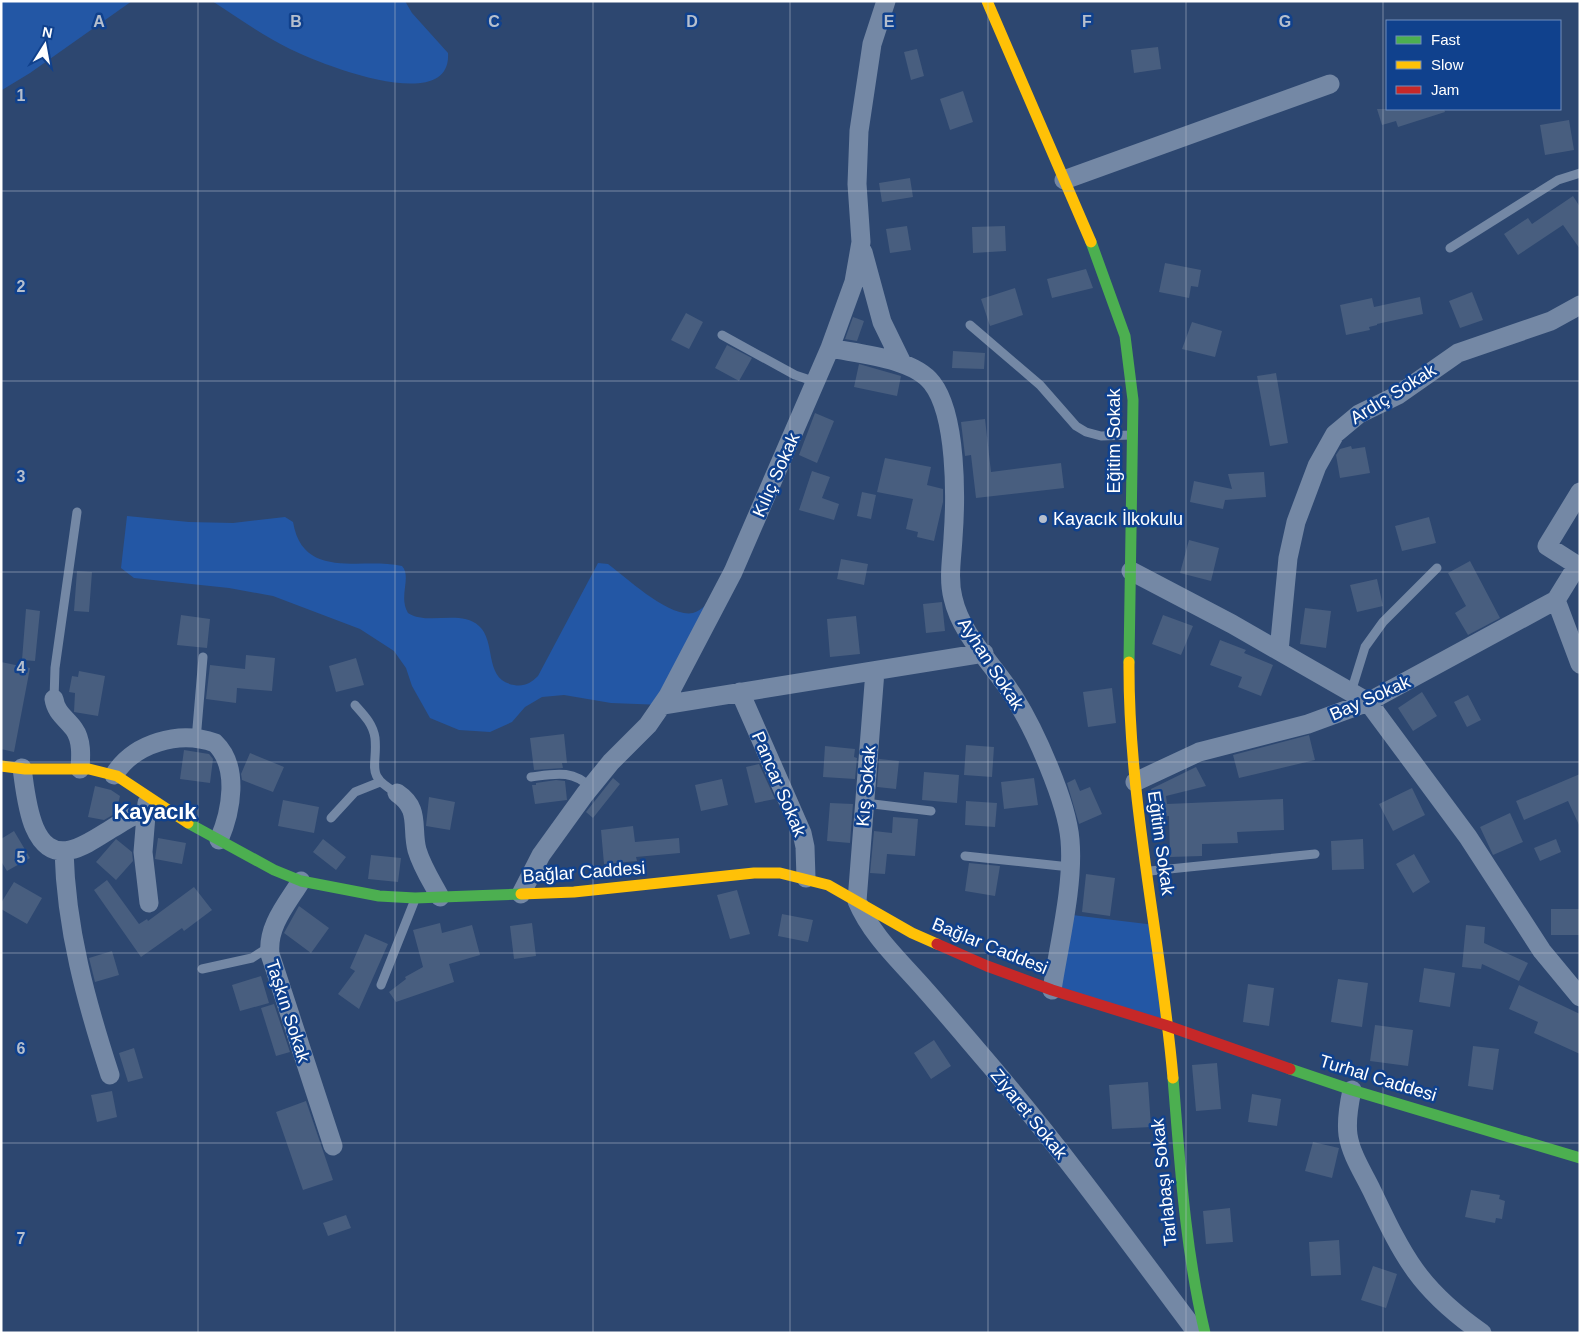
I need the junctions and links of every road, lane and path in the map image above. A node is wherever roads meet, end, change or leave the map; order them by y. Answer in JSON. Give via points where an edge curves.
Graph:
{"nodes":[{"id":1,"x":886,"y":1,"type":"edge"},
{"id":2,"x":987,"y":1,"type":"edge"},
{"id":3,"x":1330,"y":84,"type":"dead end"},
{"id":4,"x":1580,"y":173,"type":"edge"},
{"id":5,"x":1064,"y":180,"type":"junction"},
{"id":6,"x":861,"y":242,"type":"junction"},
{"id":7,"x":1450,"y":248,"type":"dead end"},
{"id":8,"x":1580,"y":305,"type":"edge"},
{"id":9,"x":970,"y":325,"type":"dead end"},
{"id":10,"x":722,"y":335,"type":"dead end"},
{"id":11,"x":830,"y":348,"type":"junction"},
{"id":12,"x":902,"y":363,"type":"junction"},
{"id":13,"x":816,"y":382,"type":"junction"},
{"id":14,"x":1133,"y":435,"type":"junction"},
{"id":15,"x":1580,"y":492,"type":"edge"},
{"id":16,"x":76,"y":512,"type":"dead end"},
{"id":17,"x":1579,"y":566,"type":"edge"},
{"id":18,"x":1437,"y":568,"type":"dead end"},
{"id":19,"x":1131,"y":571,"type":"junction"},
{"id":20,"x":1556,"y":600,"type":"junction"},
{"id":21,"x":1279,"y":651,"type":"junction"},
{"id":22,"x":984,"y":654,"type":"junction"},
{"id":23,"x":202,"y":657,"type":"dead end"},
{"id":24,"x":1580,"y":664,"type":"edge"},
{"id":25,"x":875,"y":671,"type":"junction"},
{"id":26,"x":740,"y":692,"type":"junction"},
{"id":27,"x":1350,"y":692,"type":"junction"},
{"id":28,"x":54,"y":699,"type":"joint"},
{"id":29,"x":1368,"y":702,"type":"junction"},
{"id":30,"x":663,"y":704,"type":"junction"},
{"id":31,"x":355,"y":705,"type":"dead end"},
{"id":32,"x":196,"y":740,"type":"junction"},
{"id":33,"x":1,"y":766,"type":"edge"},
{"id":34,"x":22,"y":768,"type":"junction"},
{"id":35,"x":80,"y":769,"type":"junction"},
{"id":36,"x":114,"y":775,"type":"junction"},
{"id":37,"x":531,"y":777,"type":"dead end"},
{"id":38,"x":380,"y":782,"type":"junction"},
{"id":39,"x":1135,"y":782,"type":"junction"},
{"id":40,"x":590,"y":788,"type":"junction"},
{"id":41,"x":397,"y":793,"type":"joint"},
{"id":42,"x":865,"y":803,"type":"junction"},
{"id":43,"x":147,"y":806,"type":"junction"},
{"id":44,"x":931,"y":811,"type":"dead end"},
{"id":45,"x":331,"y":818,"type":"dead end"},
{"id":46,"x":219,"y":840,"type":"junction"},
{"id":47,"x":64,"y":851,"type":"junction"},
{"id":48,"x":1315,"y":854,"type":"dead end"},
{"id":49,"x":965,"y":856,"type":"dead end"},
{"id":50,"x":1070,"y":867,"type":"junction"},
{"id":51,"x":1148,"y":871,"type":"junction"},
{"id":52,"x":806,"y":878,"type":"junction"},
{"id":53,"x":301,"y":881,"type":"junction"},
{"id":54,"x":521,"y":894,"type":"junction"},
{"id":55,"x":440,"y":897,"type":"junction"},
{"id":56,"x":415,"y":898,"type":"junction"},
{"id":57,"x":857,"y":901,"type":"junction"},
{"id":58,"x":149,"y":903,"type":"dead end"},
{"id":59,"x":269,"y":948,"type":"junction"},
{"id":60,"x":202,"y":969,"type":"dead end"},
{"id":61,"x":381,"y":985,"type":"dead end"},
{"id":62,"x":1052,"y":990,"type":"junction"},
{"id":63,"x":1580,"y":997,"type":"edge"},
{"id":64,"x":1168,"y":1026,"type":"junction"},
{"id":65,"x":110,"y":1075,"type":"dead end"},
{"id":66,"x":1352,"y":1090,"type":"junction"},
{"id":67,"x":333,"y":1146,"type":"dead end"},
{"id":68,"x":1580,"y":1158,"type":"edge"},
{"id":69,"x":1197,"y":1333,"type":"edge"},
{"id":70,"x":1205,"y":1333,"type":"edge"},
{"id":71,"x":1482,"y":1333,"type":"edge"}],
"edges":[{"from":1,"to":6,"type":"street","name":"Kılıç Sokak","via":[[872,44],[859,131],[857,200]]},
{"from":2,"to":5,"type":"street","name":"Eğitim Sokak"},
{"from":3,"to":5,"type":"street"},
{"from":4,"to":7,"type":"lane","via":[[1558,180]]},
{"from":5,"to":14,"type":"street","name":"Eğitim Sokak","via":[[1103,271],[1125,336],[1132,384]]},
{"from":6,"to":11,"type":"street","name":"Kılıç Sokak","via":[[854,282]]},
{"from":6,"to":12,"type":"street","via":[[882,322]]},
{"from":8,"to":21,"type":"street","name":"Ardıç Sokak","via":[[1551,321],[1458,353],[1404,392],[1353,418],[1336,434],[1317,466],[1296,522],[1288,558]]},
{"from":9,"to":14,"type":"lane","via":[[1040,385],[1076,426],[1101,436]]},
{"from":10,"to":13,"type":"lane","via":[[795,375]]},
{"from":11,"to":12,"type":"street","name":"Ayhan Sokak"},
{"from":11,"to":13,"type":"street","name":"Kılıç Sokak"},
{"from":12,"to":22,"type":"street","name":"Ayhan Sokak","via":[[932,382],[946,415],[955,498],[950,582],[966,628]]},
{"from":13,"to":30,"type":"street","name":"Kılıç Sokak","via":[[733,572]]},
{"from":14,"to":19,"type":"street","name":"Eğitim Sokak"},
{"from":15,"to":17,"type":"street","via":[[1547,546]]},
{"from":16,"to":28,"type":"lane","via":[[55,668]]},
{"from":17,"to":20,"type":"street","name":"Bay Sokak"},
{"from":18,"to":27,"type":"lane","via":[[1389,616],[1365,647]]},
{"from":19,"to":21,"type":"street"},
{"from":19,"to":39,"type":"street","name":"Eğitim Sokak","via":[[1129,698]]},
{"from":20,"to":24,"type":"street"},
{"from":20,"to":29,"type":"street","name":"Bay Sokak"},
{"from":21,"to":27,"type":"street"},
{"from":22,"to":25,"type":"street"},
{"from":22,"to":50,"type":"street","name":"Ayhan Sokak","via":[[1026,717],[1055,786],[1068,827]]},
{"from":23,"to":32,"type":"lane"},
{"from":25,"to":26,"type":"street"},
{"from":25,"to":42,"type":"street","name":"Kış Sokak"},
{"from":26,"to":30,"type":"street"},
{"from":26,"to":52,"type":"street","name":"Pancar Sokak","via":[[802,833],[806,847]]},
{"from":27,"to":29,"type":"street"},
{"from":28,"to":35,"type":"street","via":[[58,712],[76,734],[81,753]]},
{"from":29,"to":39,"type":"street","name":"Bay Sokak","via":[[1308,724],[1199,752]]},
{"from":29,"to":63,"type":"street","via":[[1468,837],[1542,951]]},
{"from":30,"to":40,"type":"street","name":"Kılıç Sokak"},
{"from":31,"to":38,"type":"lane","via":[[366,717],[375,737],[373,760]]},
{"from":32,"to":36,"type":"street","via":[[166,740],[147,746],[124,762]]},
{"from":32,"to":46,"type":"street","via":[[215,743],[224,755],[227,768],[230,806]]},
{"from":33,"to":34,"type":"street","name":"Bağlar Caddesi"},
{"from":34,"to":35,"type":"street","name":"Bağlar Caddesi"},
{"from":34,"to":47,"type":"street","via":[[39,838],[46,847]]},
{"from":35,"to":36,"type":"street","name":"Bağlar Caddesi"},
{"from":36,"to":43,"type":"street","name":"Bağlar Caddesi","via":[[128,782]]},
{"from":37,"to":40,"type":"lane","via":[[569,774],[583,779]]},
{"from":38,"to":41,"type":"lane"},
{"from":38,"to":45,"type":"lane","via":[[355,792]]},
{"from":39,"to":51,"type":"street","name":"Eğitim Sokak"},
{"from":40,"to":54,"type":"street","name":"Kılıç Sokak","via":[[541,855]]},
{"from":41,"to":55,"type":"street","via":[[410,807],[416,826],[418,853]]},
{"from":42,"to":44,"type":"lane"},
{"from":42,"to":57,"type":"street","name":"Kış Sokak"},
{"from":43,"to":46,"type":"street","name":"Bağlar Caddesi","via":[[172,814]]},
{"from":43,"to":47,"type":"street","via":[[89,842]]},
{"from":43,"to":58,"type":"street","via":[[143,852]]},
{"from":46,"to":53,"type":"street","name":"Bağlar Caddesi"},
{"from":47,"to":65,"type":"street","via":[[65,889],[74,951]]},
{"from":48,"to":51,"type":"lane"},
{"from":49,"to":50,"type":"lane"},
{"from":50,"to":62,"type":"street","name":"Ayhan Sokak"},
{"from":51,"to":64,"type":"street","name":"Eğitim Sokak"},
{"from":52,"to":54,"type":"street","name":"Bağlar Caddesi","via":[[780,873],[754,874]]},
{"from":52,"to":57,"type":"street","name":"Bağlar Caddesi","via":[[828,885]]},
{"from":53,"to":56,"type":"street","name":"Bağlar Caddesi","via":[[379,896]]},
{"from":53,"to":59,"type":"street","name":"Taşkın Sokak","via":[[273,926]]},
{"from":54,"to":55,"type":"street","name":"Bağlar Caddesi"},
{"from":55,"to":56,"type":"street","name":"Bağlar Caddesi"},
{"from":56,"to":61,"type":"lane"},
{"from":57,"to":62,"type":"street","name":"Bağlar Caddesi","via":[[912,933]]},
{"from":57,"to":69,"type":"street","name":"Ziyaret Sokak","via":[[868,924],[886,947],[1037,1122]]},
{"from":59,"to":60,"type":"lane","via":[[252,958]]},
{"from":59,"to":67,"type":"street","name":"Taşkın Sokak","via":[[274,973]]},
{"from":62,"to":64,"type":"street","name":"Bağlar Caddesi"},
{"from":64,"to":66,"type":"street","name":"Turhal Caddesi"},
{"from":64,"to":70,"type":"street","name":"Tarlabaşı Sokak","via":[[1185,1222],[1193,1282]]},
{"from":66,"to":68,"type":"street","name":"Turhal Caddesi"},
{"from":66,"to":71,"type":"street","via":[[1348,1124],[1351,1146],[1397,1243],[1427,1288],[1447,1308]]}]}
